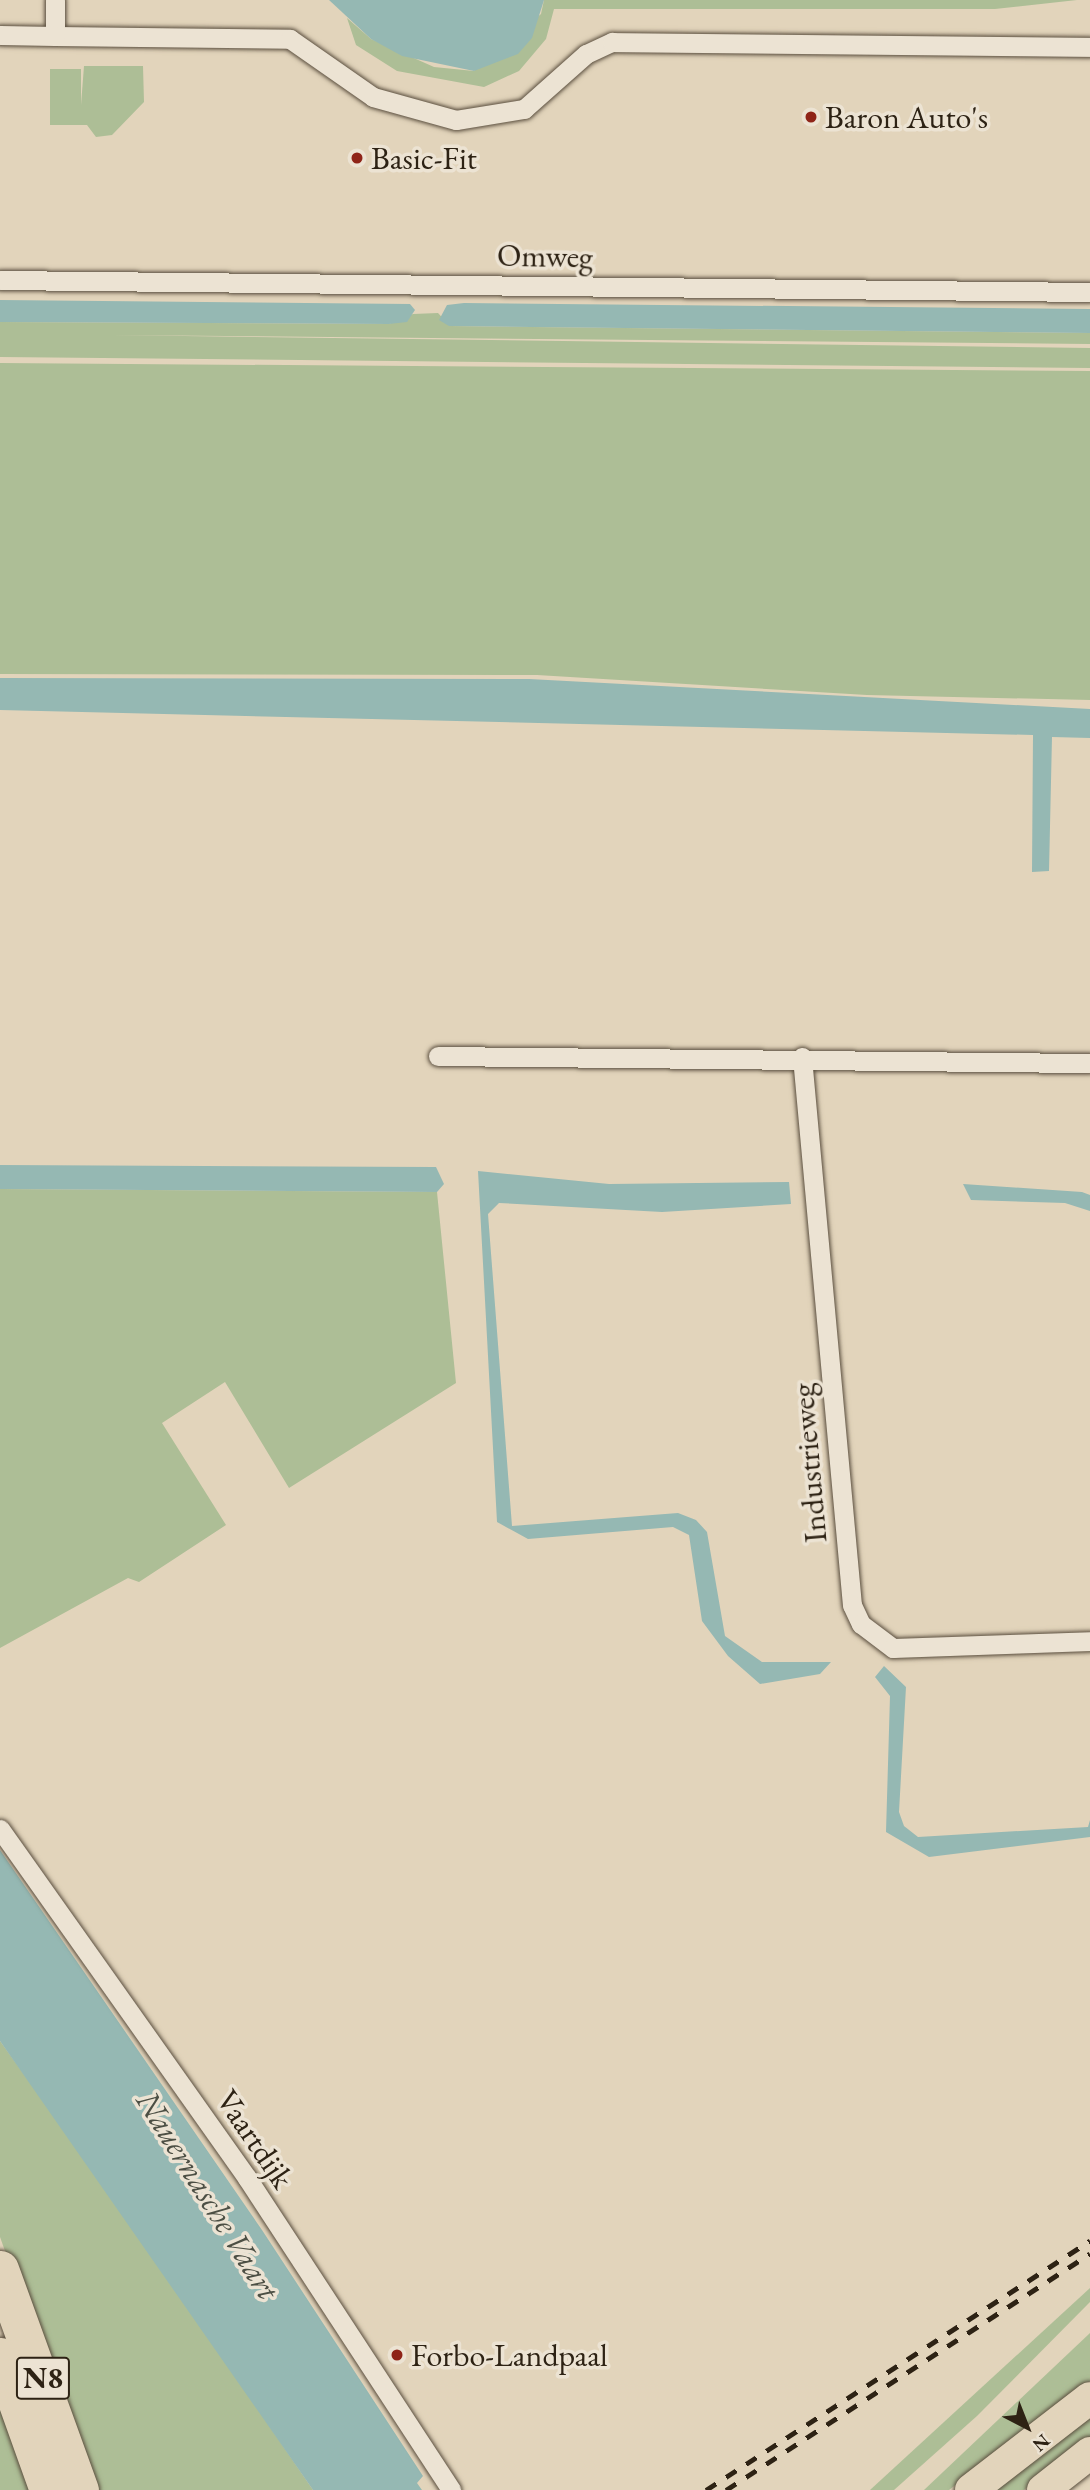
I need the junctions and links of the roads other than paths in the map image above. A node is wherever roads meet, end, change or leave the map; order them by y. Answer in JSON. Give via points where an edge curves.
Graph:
{"nodes":[{"id":1,"x":55,"y":0,"type":"edge"},
{"id":2,"x":0,"y":36,"type":"edge"},
{"id":3,"x":55,"y":36,"type":"junction"},
{"id":4,"x":1090,"y":47,"type":"edge"},
{"id":5,"x":0,"y":280,"type":"edge"},
{"id":6,"x":1090,"y":292,"type":"edge"},
{"id":7,"x":438,"y":1056,"type":"dead end"},
{"id":8,"x":802,"y":1057,"type":"junction"},
{"id":9,"x":1090,"y":1063,"type":"edge"},
{"id":10,"x":1090,"y":1642,"type":"edge"},
{"id":11,"x":0,"y":1829,"type":"edge"},
{"id":12,"x":0,"y":2269,"type":"edge"},
{"id":13,"x":0,"y":2356,"type":"edge"},
{"id":14,"x":1090,"y":2398,"type":"edge"},
{"id":15,"x":1090,"y":2453,"type":"edge"},
{"id":16,"x":48,"y":2490,"type":"edge"},
{"id":17,"x":79,"y":2490,"type":"edge"},
{"id":18,"x":451,"y":2490,"type":"edge"},
{"id":19,"x":971,"y":2490,"type":"edge"},
{"id":20,"x":1043,"y":2490,"type":"edge"}],
"edges":[{"from":1,"to":3,"type":"street"},
{"from":2,"to":3,"type":"street"},
{"from":3,"to":4,"type":"street","via":[[290,39],[344,82],[388,104],[428,117],[472,120],[535,103],[586,54],[612,42]]},
{"from":5,"to":6,"type":"street","name":"Omweg"},
{"from":7,"to":8,"type":"street"},
{"from":8,"to":9,"type":"street"},
{"from":8,"to":10,"type":"street","name":"Industrieweg","via":[[852,1605],[873,1638],[893,1648]]},
{"from":11,"to":18,"type":"street","name":"Vaartdijk","via":[[247,2178]]},
{"from":12,"to":17,"type":"highway","number":"N8"},
{"from":13,"to":16,"type":"highway","number":"N8"},
{"from":14,"to":19,"type":"main road"},
{"from":15,"to":20,"type":"main road"}]}
